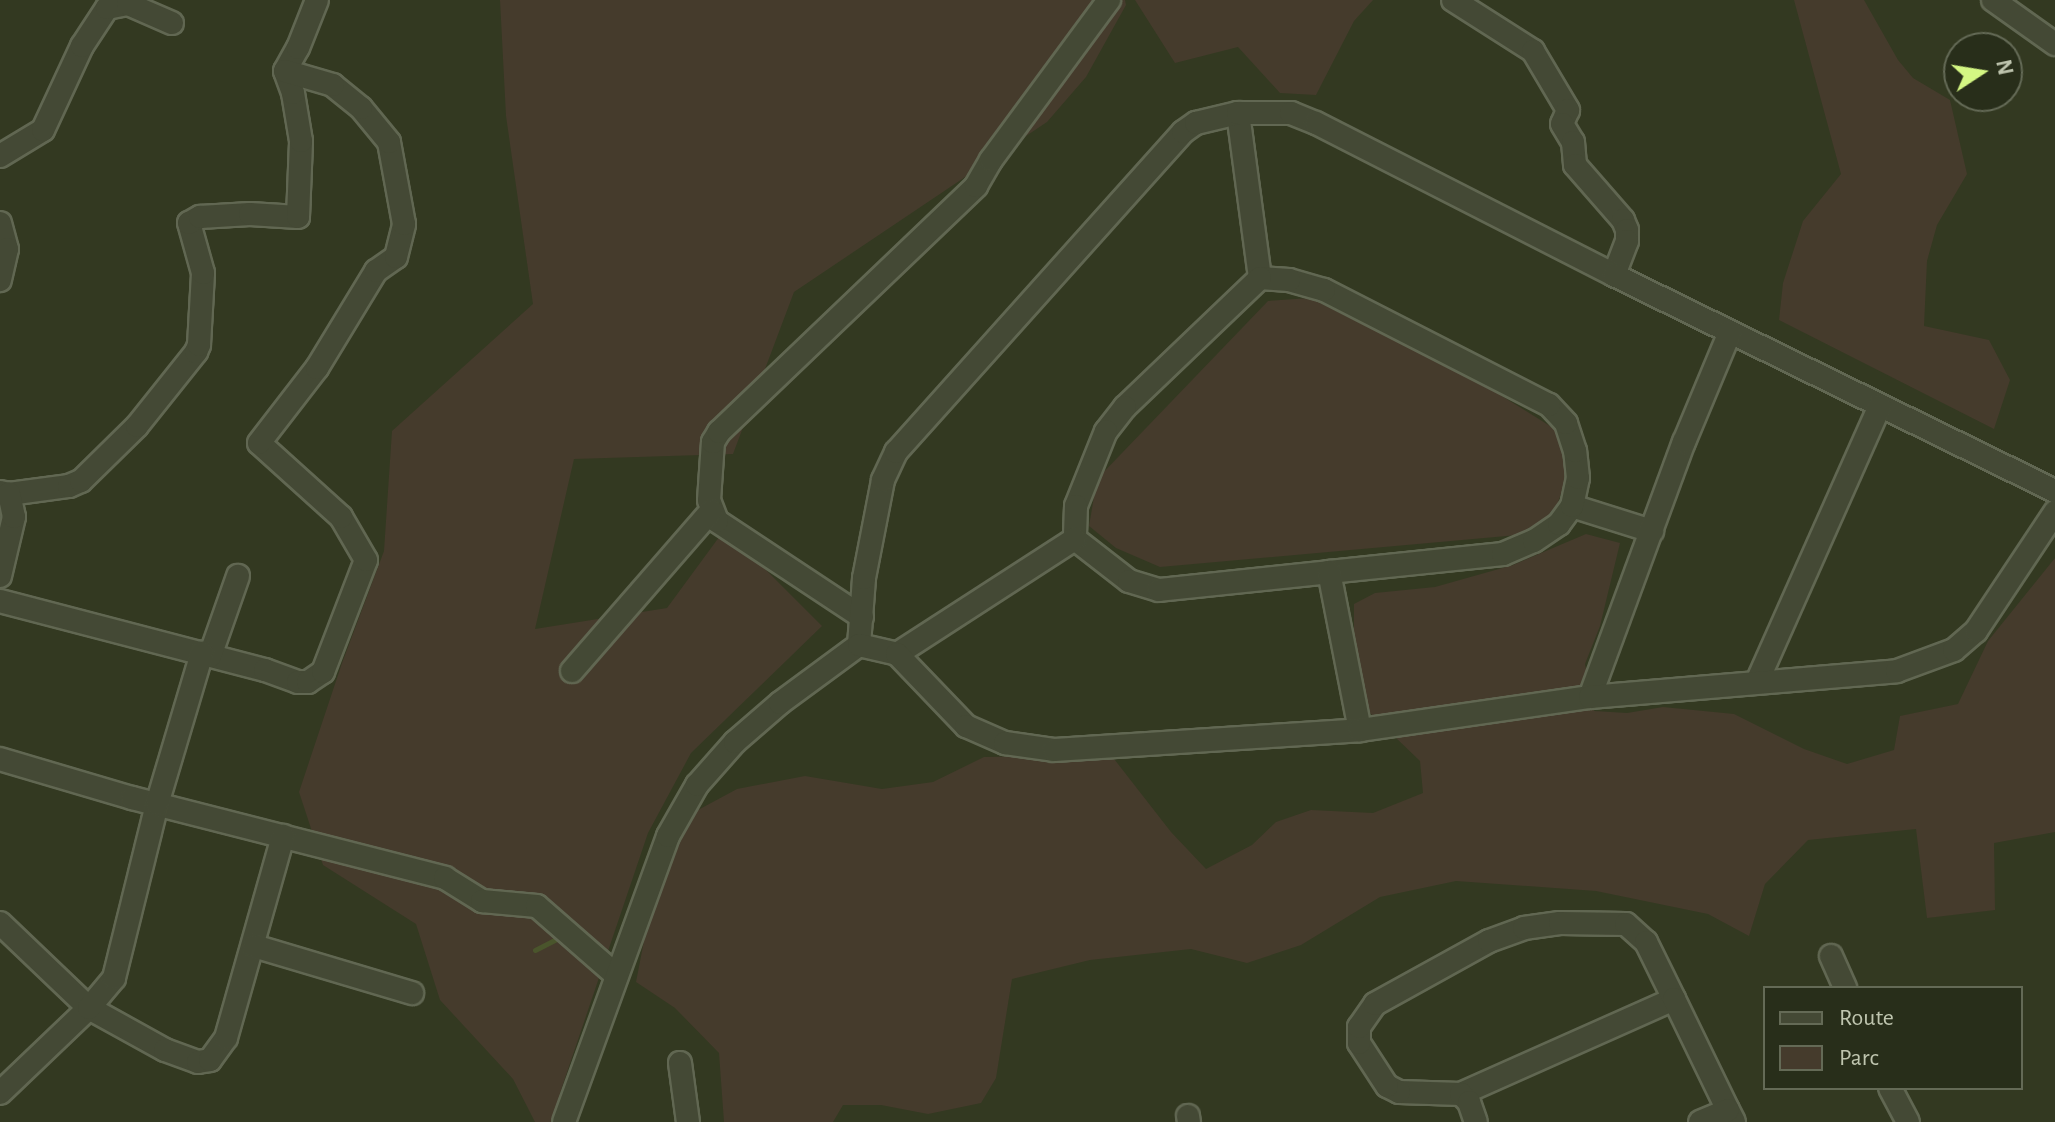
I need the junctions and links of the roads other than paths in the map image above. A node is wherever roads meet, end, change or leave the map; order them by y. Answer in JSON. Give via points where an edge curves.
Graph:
{"nodes":[{"id":1,"x":317,"y":0,"type":"edge"},
{"id":2,"x":1109,"y":0,"type":"edge"},
{"id":3,"x":1453,"y":0,"type":"edge"},
{"id":4,"x":1993,"y":0,"type":"edge"},
{"id":5,"x":172,"y":23,"type":"dead end"},
{"id":6,"x":2055,"y":44,"type":"edge"},
{"id":7,"x":285,"y":71,"type":"junction"},
{"id":8,"x":1238,"y":113,"type":"junction"},
{"id":9,"x":0,"y":156,"type":"edge"},
{"id":10,"x":0,"y":223,"type":"edge"},
{"id":11,"x":1614,"y":275,"type":"junction"},
{"id":12,"x":1260,"y":278,"type":"junction"},
{"id":13,"x":0,"y":280,"type":"edge"},
{"id":14,"x":1730,"y":332,"type":"junction"},
{"id":15,"x":1880,"y":406,"type":"junction"},
{"id":16,"x":2055,"y":491,"type":"edge"},
{"id":17,"x":5,"y":493,"type":"edge"},
{"id":18,"x":1572,"y":506,"type":"junction"},
{"id":19,"x":711,"y":511,"type":"junction"},
{"id":20,"x":2055,"y":512,"type":"edge"},
{"id":21,"x":1652,"y":531,"type":"junction"},
{"id":22,"x":1075,"y":539,"type":"junction"},
{"id":23,"x":1329,"y":572,"type":"junction"},
{"id":24,"x":0,"y":576,"type":"edge"},
{"id":25,"x":238,"y":576,"type":"dead end"},
{"id":26,"x":0,"y":601,"type":"edge"},
{"id":27,"x":862,"y":617,"type":"junction"},
{"id":28,"x":859,"y":645,"type":"junction"},
{"id":29,"x":206,"y":654,"type":"junction"},
{"id":30,"x":897,"y":654,"type":"junction"},
{"id":31,"x":572,"y":671,"type":"dead end"},
{"id":32,"x":1757,"y":682,"type":"junction"},
{"id":33,"x":1590,"y":697,"type":"junction"},
{"id":34,"x":1360,"y":730,"type":"junction"},
{"id":35,"x":0,"y":759,"type":"edge"},
{"id":36,"x":157,"y":804,"type":"junction"},
{"id":37,"x":283,"y":836,"type":"junction"},
{"id":38,"x":0,"y":923,"type":"edge"},
{"id":39,"x":254,"y":946,"type":"junction"},
{"id":40,"x":1831,"y":956,"type":"dead end"},
{"id":41,"x":617,"y":976,"type":"junction"},
{"id":42,"x":1844,"y":986,"type":"edge"},
{"id":43,"x":412,"y":993,"type":"dead end"},
{"id":44,"x":1674,"y":999,"type":"junction"},
{"id":45,"x":89,"y":1008,"type":"junction"},
{"id":46,"x":680,"y":1063,"type":"dead end"},
{"id":47,"x":1891,"y":1090,"type":"edge"},
{"id":48,"x":0,"y":1093,"type":"edge"},
{"id":49,"x":1461,"y":1094,"type":"junction"},
{"id":50,"x":1731,"y":1116,"type":"edge"},
{"id":51,"x":564,"y":1122,"type":"edge"},
{"id":52,"x":688,"y":1122,"type":"edge"},
{"id":53,"x":1476,"y":1122,"type":"edge"},
{"id":54,"x":1700,"y":1122,"type":"edge"},
{"id":55,"x":1908,"y":1122,"type":"edge"}],
"edges":[{"from":1,"to":7,"type":"street"},
{"from":2,"to":19,"type":"street","via":[[976,186],[719,432],[711,454]]},
{"from":3,"to":11,"type":"street","via":[[1533,51],[1568,110],[1562,124],[1573,142],[1575,165],[1627,230]]},
{"from":4,"to":6,"type":"street"},
{"from":5,"to":9,"type":"street","via":[[128,4],[107,8],[82,46],[43,130]]},
{"from":7,"to":17,"type":"street","via":[[301,141],[298,217],[250,214],[200,217],[189,223],[203,273],[196,352],[137,426],[81,481]]},
{"from":7,"to":29,"type":"street","via":[[333,85],[389,142],[404,224],[396,257],[376,271],[317,368],[259,443],[341,517],[366,560],[317,678],[298,682]]},
{"from":8,"to":11,"type":"street","via":[[1291,113],[1316,123]]},
{"from":8,"to":12,"type":"street"},
{"from":8,"to":27,"type":"street","via":[[1196,123],[1183,132],[896,452],[883,480]]},
{"from":10,"to":13,"type":"street","via":[[7,249]]},
{"from":11,"to":14,"type":"street"},
{"from":12,"to":18,"type":"street","via":[[1324,290],[1549,405],[1566,423],[1575,451],[1578,478]]},
{"from":12,"to":22,"type":"street","via":[[1106,431],[1076,506]]},
{"from":14,"to":15,"type":"street"},
{"from":14,"to":21,"type":"street"},
{"from":15,"to":16,"type":"street"},
{"from":15,"to":32,"type":"street"},
{"from":17,"to":24,"type":"street","via":[[14,517]]},
{"from":18,"to":21,"type":"street"},
{"from":18,"to":23,"type":"street","via":[[1547,533],[1503,554]]},
{"from":19,"to":27,"type":"street","via":[[717,521]]},
{"from":19,"to":31,"type":"street"},
{"from":20,"to":32,"type":"street","via":[[1976,631],[1954,650],[1897,671]]},
{"from":21,"to":33,"type":"street"},
{"from":22,"to":23,"type":"street","via":[[1129,581],[1159,590]]},
{"from":22,"to":30,"type":"street"},
{"from":23,"to":34,"type":"street"},
{"from":25,"to":29,"type":"street"},
{"from":26,"to":29,"type":"street"},
{"from":27,"to":28,"type":"street"},
{"from":28,"to":30,"type":"street"},
{"from":28,"to":41,"type":"street","via":[[780,703],[697,785],[668,836]]},
{"from":29,"to":36,"type":"street"},
{"from":30,"to":34,"type":"street","via":[[966,726],[1005,743],[1054,750]]},
{"from":32,"to":33,"type":"street"},
{"from":33,"to":34,"type":"street"},
{"from":35,"to":36,"type":"street"},
{"from":36,"to":37,"type":"street"},
{"from":36,"to":45,"type":"street","via":[[118,968]]},
{"from":37,"to":39,"type":"street"},
{"from":37,"to":41,"type":"street","via":[[445,878],[482,901],[537,906]]},
{"from":38,"to":45,"type":"street"},
{"from":39,"to":43,"type":"street"},
{"from":39,"to":45,"type":"street","via":[[226,1038],[210,1060],[198,1062],[165,1050]]},
{"from":40,"to":42,"type":"street"},
{"from":41,"to":51,"type":"street"},
{"from":44,"to":49,"type":"street"},
{"from":44,"to":49,"type":"street","via":[[1646,942],[1626,924],[1560,923],[1524,928],[1489,941],[1375,1004],[1359,1027],[1359,1043],[1387,1086],[1399,1092]]},
{"from":44,"to":50,"type":"street"},
{"from":45,"to":48,"type":"street"},
{"from":46,"to":52,"type":"street"},
{"from":47,"to":55,"type":"street"},
{"from":49,"to":53,"type":"street"},
{"from":50,"to":54,"type":"street"}]}
